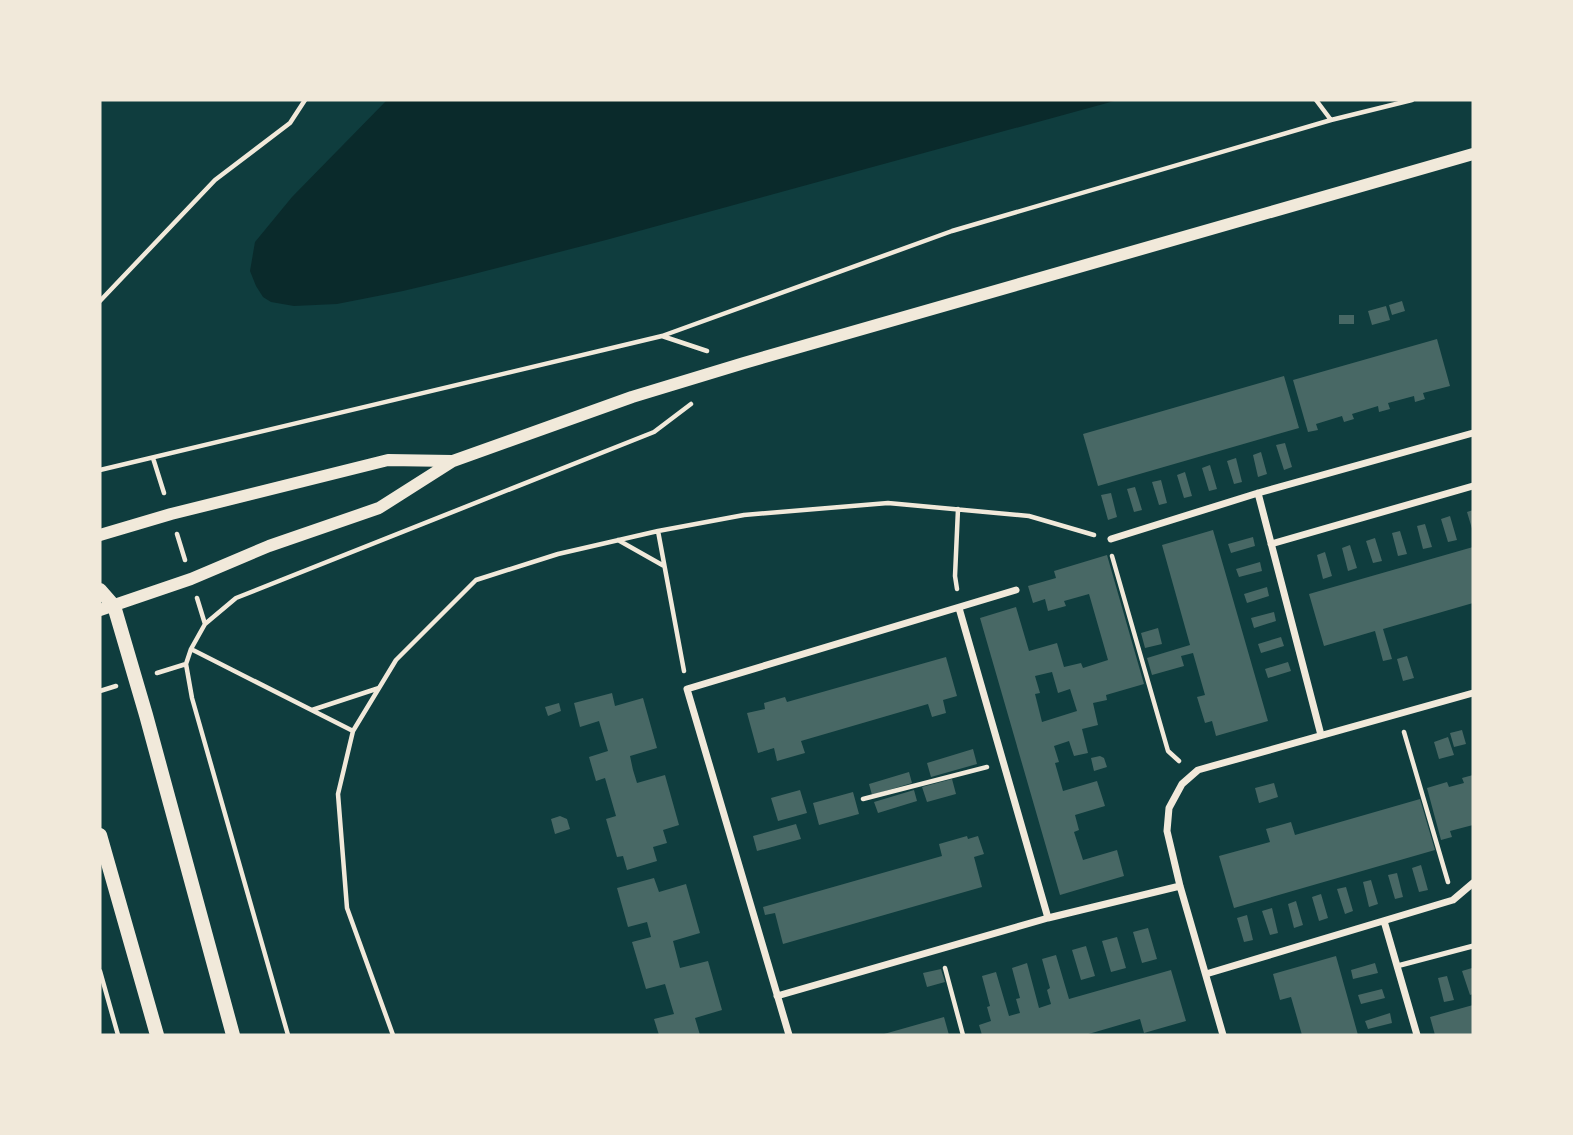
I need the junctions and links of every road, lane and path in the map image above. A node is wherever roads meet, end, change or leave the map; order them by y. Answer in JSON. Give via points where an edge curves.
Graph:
{"nodes":[{"id":1,"x":305,"y":100,"type":"edge"},
{"id":2,"x":1316,"y":100,"type":"edge"},
{"id":3,"x":1412,"y":100,"type":"edge"},
{"id":4,"x":1331,"y":120,"type":"junction"},
{"id":5,"x":1473,"y":153,"type":"edge"},
{"id":6,"x":100,"y":301,"type":"edge"},
{"id":7,"x":694,"y":401,"type":"dead end"},
{"id":8,"x":1473,"y":433,"type":"edge"},
{"id":9,"x":153,"y":458,"type":"junction"},
{"id":10,"x":453,"y":461,"type":"junction"},
{"id":11,"x":100,"y":470,"type":"edge"},
{"id":12,"x":1473,"y":486,"type":"edge"},
{"id":13,"x":1258,"y":493,"type":"junction"},
{"id":14,"x":958,"y":509,"type":"junction"},
{"id":15,"x":171,"y":514,"type":"junction"},
{"id":16,"x":658,"y":531,"type":"junction"},
{"id":17,"x":100,"y":535,"type":"edge"},
{"id":18,"x":1109,"y":539,"type":"junction"},
{"id":19,"x":618,"y":540,"type":"junction"},
{"id":20,"x":1271,"y":544,"type":"junction"},
{"id":21,"x":665,"y":567,"type":"junction"},
{"id":22,"x":191,"y":579,"type":"junction"},
{"id":23,"x":100,"y":590,"type":"edge"},
{"id":24,"x":1016,"y":590,"type":"dead end"},
{"id":25,"x":107,"y":608,"type":"edge"},
{"id":26,"x":959,"y":608,"type":"junction"},
{"id":27,"x":205,"y":624,"type":"junction"},
{"id":28,"x":191,"y":649,"type":"junction"},
{"id":29,"x":186,"y":664,"type":"junction"},
{"id":30,"x":136,"y":680,"type":"junction"},
{"id":31,"x":379,"y":688,"type":"junction"},
{"id":32,"x":687,"y":689,"type":"junction"},
{"id":33,"x":100,"y":691,"type":"edge"},
{"id":34,"x":1473,"y":693,"type":"edge"},
{"id":35,"x":311,"y":710,"type":"junction"},
{"id":36,"x":1399,"y":713,"type":"junction"},
{"id":37,"x":353,"y":731,"type":"junction"},
{"id":38,"x":1321,"y":735,"type":"junction"},
{"id":39,"x":1004,"y":763,"type":"junction"},
{"id":40,"x":1194,"y":774,"type":"junction"},
{"id":41,"x":863,"y":799,"type":"dead end"},
{"id":42,"x":100,"y":835,"type":"edge"},
{"id":43,"x":1473,"y":883,"type":"edge"},
{"id":44,"x":1180,"y":886,"type":"junction"},
{"id":45,"x":1453,"y":900,"type":"junction"},
{"id":46,"x":1048,"y":918,"type":"junction"},
{"id":47,"x":1384,"y":921,"type":"junction"},
{"id":48,"x":1473,"y":947,"type":"edge"},
{"id":49,"x":940,"y":949,"type":"junction"},
{"id":50,"x":1397,"y":966,"type":"junction"},
{"id":51,"x":100,"y":971,"type":"edge"},
{"id":52,"x":1206,"y":974,"type":"junction"},
{"id":53,"x":777,"y":996,"type":"junction"},
{"id":54,"x":118,"y":1035,"type":"edge"},
{"id":55,"x":157,"y":1035,"type":"edge"},
{"id":56,"x":233,"y":1035,"type":"edge"},
{"id":57,"x":288,"y":1035,"type":"edge"},
{"id":58,"x":393,"y":1035,"type":"edge"},
{"id":59,"x":789,"y":1035,"type":"edge"},
{"id":60,"x":963,"y":1035,"type":"edge"},
{"id":61,"x":1223,"y":1035,"type":"edge"},
{"id":62,"x":1417,"y":1035,"type":"edge"}],
"edges":[{"from":1,"to":6,"type":"path","via":[[290,123],[215,180]]},
{"from":2,"to":4,"type":"path"},
{"from":3,"to":4,"type":"path"},
{"from":4,"to":9,"type":"path","via":[[952,231],[662,336]]},
{"from":5,"to":10,"type":"street","via":[[744,363],[632,397]]},
{"from":7,"to":27,"type":"path","via":[[654,432],[236,598]]},
{"from":8,"to":13,"type":"street"},
{"from":9,"to":11,"type":"path"},
{"from":9,"to":15,"type":"path"},
{"from":10,"to":15,"type":"street","via":[[388,460]]},
{"from":10,"to":22,"type":"street","via":[[379,508]]},
{"from":12,"to":20,"type":"street"},
{"from":13,"to":18,"type":"street"},
{"from":13,"to":20,"type":"street"},
{"from":14,"to":16,"type":"path","via":[[888,503],[744,514]]},
{"from":14,"to":18,"type":"path","via":[[1029,516]]},
{"from":14,"to":26,"type":"path","via":[[955,576]]},
{"from":15,"to":17,"type":"street"},
{"from":15,"to":22,"type":"path"},
{"from":16,"to":19,"type":"path"},
{"from":16,"to":21,"type":"path"},
{"from":18,"to":40,"type":"path","via":[[1168,751]]},
{"from":19,"to":21,"type":"path"},
{"from":19,"to":31,"type":"path","via":[[476,580],[396,660]]},
{"from":20,"to":38,"type":"street"},
{"from":21,"to":32,"type":"path"},
{"from":22,"to":25,"type":"street"},
{"from":22,"to":27,"type":"path"},
{"from":23,"to":25,"type":"main road"},
{"from":24,"to":26,"type":"street"},
{"from":25,"to":30,"type":"main road"},
{"from":26,"to":32,"type":"street"},
{"from":26,"to":39,"type":"street"},
{"from":27,"to":28,"type":"path"},
{"from":28,"to":29,"type":"path"},
{"from":28,"to":35,"type":"path"},
{"from":29,"to":30,"type":"path"},
{"from":29,"to":57,"type":"path"},
{"from":30,"to":33,"type":"path"},
{"from":30,"to":56,"type":"main road"},
{"from":31,"to":35,"type":"path"},
{"from":31,"to":37,"type":"path"},
{"from":32,"to":53,"type":"street"},
{"from":34,"to":36,"type":"street"},
{"from":35,"to":37,"type":"path"},
{"from":36,"to":38,"type":"street"},
{"from":36,"to":45,"type":"path"},
{"from":37,"to":58,"type":"path","via":[[338,794],[347,908]]},
{"from":38,"to":40,"type":"street"},
{"from":39,"to":41,"type":"path"},
{"from":39,"to":46,"type":"street"},
{"from":40,"to":44,"type":"street","via":[[1182,784],[1169,808],[1167,831]]},
{"from":42,"to":55,"type":"main road"},
{"from":43,"to":45,"type":"street"},
{"from":44,"to":46,"type":"street"},
{"from":44,"to":52,"type":"street"},
{"from":45,"to":47,"type":"street"},
{"from":46,"to":49,"type":"street"},
{"from":47,"to":50,"type":"street"},
{"from":47,"to":52,"type":"street"},
{"from":48,"to":50,"type":"lane"},
{"from":49,"to":53,"type":"street"},
{"from":49,"to":60,"type":"path"},
{"from":50,"to":62,"type":"street"},
{"from":51,"to":54,"type":"path"},
{"from":52,"to":61,"type":"street"},
{"from":53,"to":59,"type":"street"}]}
